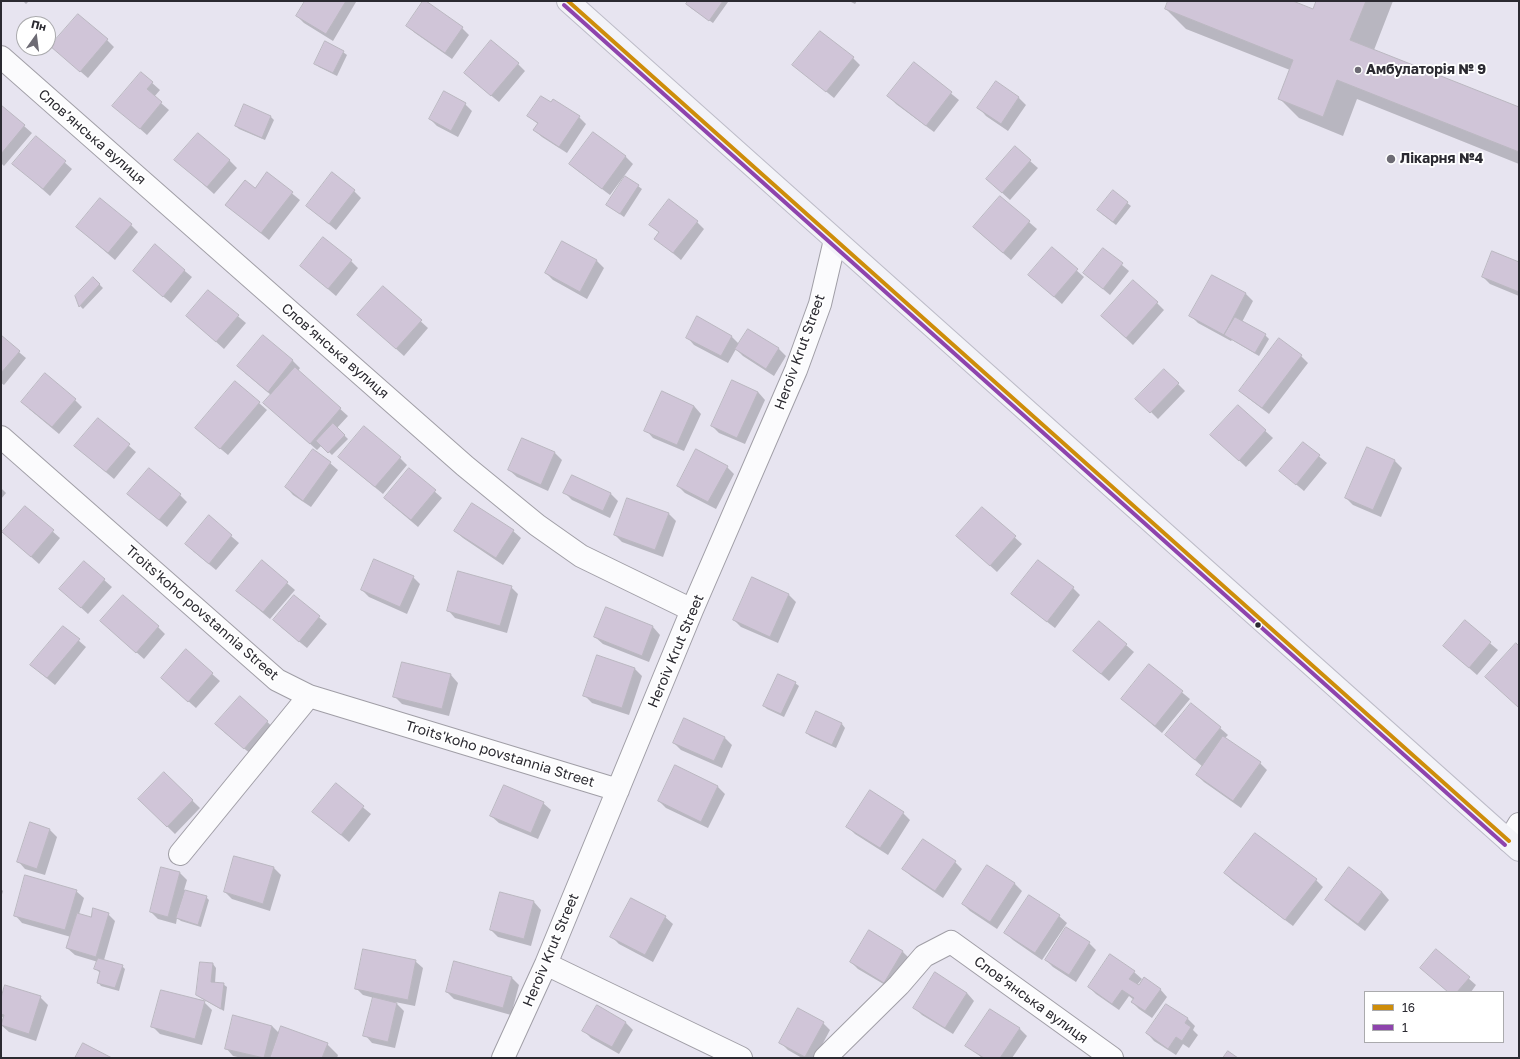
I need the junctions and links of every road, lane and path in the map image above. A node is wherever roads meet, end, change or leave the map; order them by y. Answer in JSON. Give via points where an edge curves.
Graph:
{"nodes":[{"id":1,"x":568,"y":1,"type":"edge"},
{"id":2,"x":1,"y":57,"type":"edge"},
{"id":3,"x":835,"y":240,"type":"junction"},
{"id":4,"x":1,"y":437,"type":"edge"},
{"id":5,"x":692,"y":610,"type":"junction"},
{"id":6,"x":309,"y":696,"type":"junction"},
{"id":7,"x":618,"y":790,"type":"junction"},
{"id":8,"x":1516,"y":838,"type":"edge"},
{"id":9,"x":180,"y":854,"type":"dead end"},
{"id":10,"x":546,"y":964,"type":"junction"},
{"id":11,"x":504,"y":1058,"type":"edge"},
{"id":12,"x":741,"y":1058,"type":"edge"},
{"id":13,"x":824,"y":1058,"type":"edge"},
{"id":14,"x":1112,"y":1058,"type":"edge"}],
"edges":[{"from":1,"to":3,"type":"main road"},
{"from":2,"to":5,"type":"street","name":"Словʼянська вулиця","via":[[465,466],[537,525],[581,556]]},
{"from":3,"to":5,"type":"street","name":"Heroiv Krut Street","via":[[820,304],[796,370]]},
{"from":3,"to":8,"type":"main road"},
{"from":4,"to":6,"type":"street","name":"Troits'koho povstannia Street","via":[[277,680]]},
{"from":5,"to":7,"type":"street","name":"Heroiv Krut Street"},
{"from":6,"to":7,"type":"street","name":"Troits'koho povstannia Street"},
{"from":6,"to":9,"type":"street"},
{"from":7,"to":10,"type":"street","name":"Heroiv Krut Street"},
{"from":10,"to":11,"type":"street","name":"Heroiv Krut Street"},
{"from":10,"to":12,"type":"street"},
{"from":13,"to":14,"type":"street","name":"Словʼянська вулиця","via":[[899,985],[924,956],[951,942]]}]}
